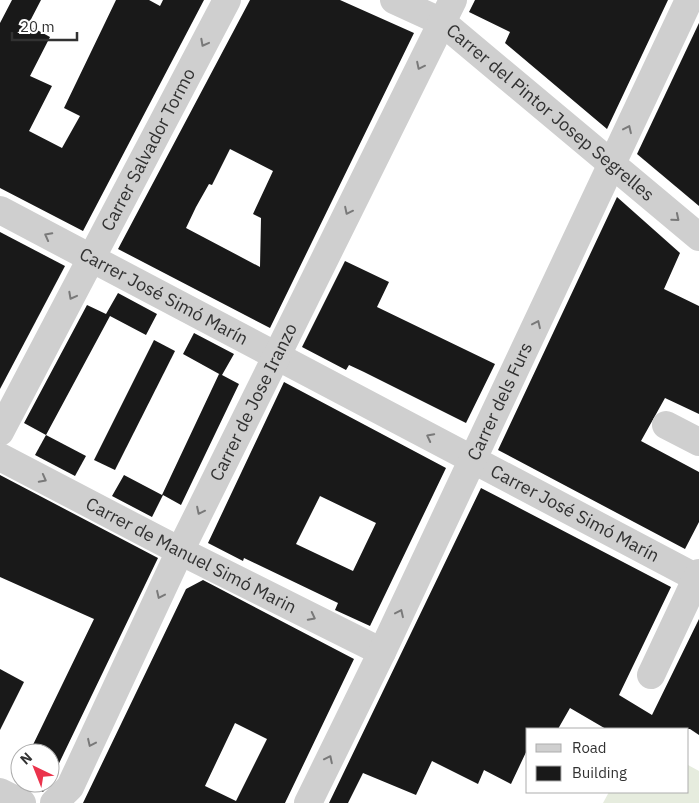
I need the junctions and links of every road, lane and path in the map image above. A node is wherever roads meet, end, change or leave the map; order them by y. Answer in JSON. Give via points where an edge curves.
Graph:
{"nodes":[{"id":1,"x":227,"y":0,"type":"edge"},
{"id":2,"x":394,"y":0,"type":"edge"},
{"id":3,"x":689,"y":0,"type":"edge"},
{"id":4,"x":447,"y":11,"type":"edge"},
{"id":5,"x":611,"y":164,"type":"junction"},
{"id":6,"x":0,"y":210,"type":"edge"},
{"id":7,"x":699,"y":237,"type":"edge"},
{"id":8,"x":91,"y":258,"type":"junction"},
{"id":9,"x":276,"y":357,"type":"junction"},
{"id":10,"x":666,"y":425,"type":"dead end"},
{"id":11,"x":0,"y":432,"type":"edge"},
{"id":12,"x":699,"y":442,"type":"edge"},
{"id":13,"x":0,"y":456,"type":"edge"},
{"id":14,"x":473,"y":460,"type":"junction"},
{"id":15,"x":180,"y":551,"type":"junction"},
{"id":16,"x":698,"y":577,"type":"edge"},
{"id":17,"x":382,"y":652,"type":"junction"},
{"id":18,"x":651,"y":675,"type":"dead end"},
{"id":19,"x":0,"y":792,"type":"edge"},
{"id":20,"x":22,"y":803,"type":"edge"},
{"id":21,"x":54,"y":803,"type":"edge"},
{"id":22,"x":308,"y":803,"type":"edge"}],
"edges":[{"from":1,"to":8,"type":"street","name":"Carrer Salvador Tormo","one_way":true},
{"from":2,"to":4,"type":"street","name":"Carrer del Pintor Josep Segrelles"},
{"from":5,"to":3,"type":"street","name":"Carrer dels Furs","one_way":true},
{"from":4,"to":5,"type":"street","name":"Carrer del Pintor Josep Segrelles"},
{"from":4,"to":9,"type":"street","name":"Carrer de Jose Iranzo","one_way":true},
{"from":5,"to":7,"type":"street","name":"Carrer del Pintor Josep Segrelles","one_way":true},
{"from":14,"to":5,"type":"street","name":"Carrer dels Furs","one_way":true},
{"from":8,"to":6,"type":"street","name":"Carrer José Simó Marín","one_way":true},
{"from":8,"to":9,"type":"street","name":"Carrer José Simó Marín"},
{"from":8,"to":11,"type":"street","name":"Carrer Salvador Tormo","one_way":true},
{"from":14,"to":9,"type":"street","name":"Carrer José Simó Marín","one_way":true},
{"from":9,"to":15,"type":"street","name":"Carrer de Jose Iranzo","one_way":true},
{"from":10,"to":12,"type":"street"},
{"from":13,"to":15,"type":"street","name":"Carrer de Manuel Simó Marin","one_way":true},
{"from":14,"to":16,"type":"street","name":"Carrer José Simó Marín"},
{"from":17,"to":14,"type":"street","name":"Carrer dels Furs","one_way":true},
{"from":15,"to":17,"type":"street","name":"Carrer de Manuel Simó Marin","one_way":true},
{"from":15,"to":21,"type":"street","name":"Carrer de Jose Iranzo","one_way":true,"via":[[70,787]]},
{"from":16,"to":18,"type":"street"},
{"from":22,"to":17,"type":"street","name":"Carrer dels Furs","one_way":true},
{"from":19,"to":20,"type":"street"}]}
